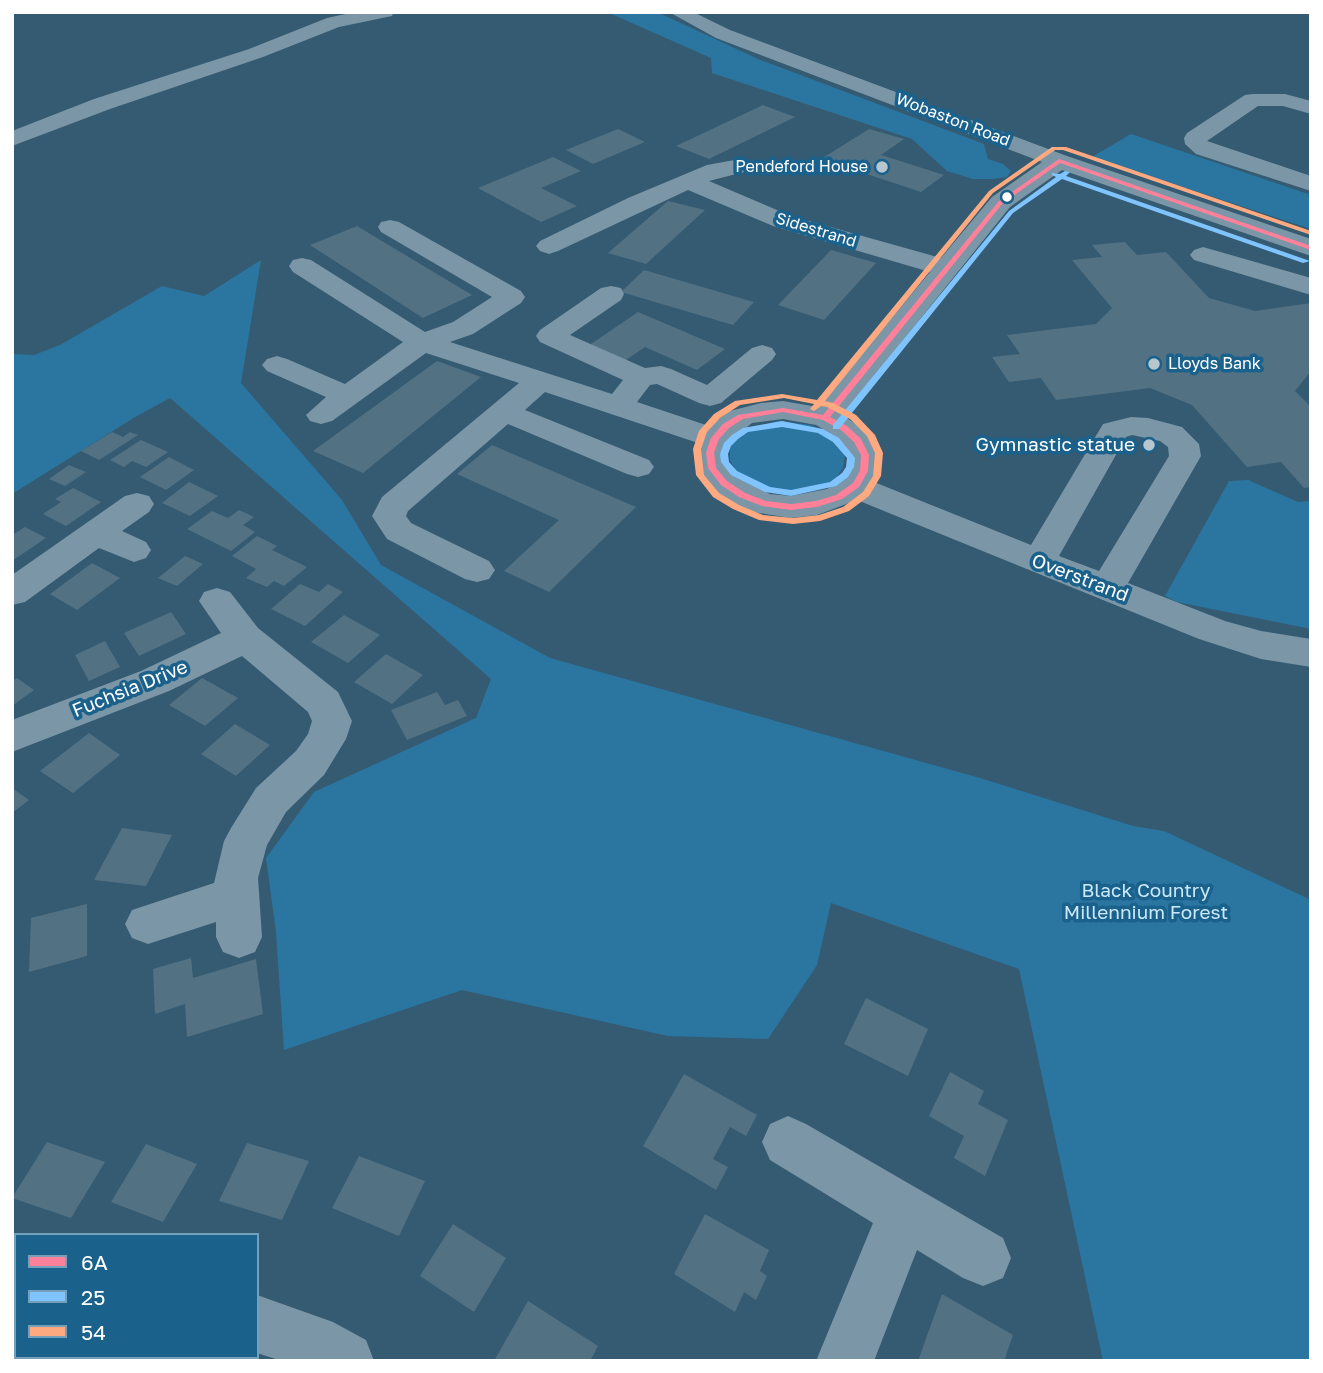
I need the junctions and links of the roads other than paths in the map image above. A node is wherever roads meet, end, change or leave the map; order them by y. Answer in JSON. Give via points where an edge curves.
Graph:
{"nodes":[{"id":1,"x":385,"y":12,"type":"edge"},
{"id":2,"x":678,"y":12,"type":"edge"},
{"id":3,"x":1311,"y":108,"type":"edge"},
{"id":4,"x":12,"y":139,"type":"edge"},
{"id":5,"x":1059,"y":161,"type":"junction"},
{"id":6,"x":740,"y":166,"type":"dead end"},
{"id":7,"x":690,"y":182,"type":"junction"},
{"id":8,"x":1311,"y":184,"type":"edge"},
{"id":9,"x":390,"y":227,"type":"dead end"},
{"id":10,"x":549,"y":246,"type":"dead end"},
{"id":11,"x":1311,"y":248,"type":"edge"},
{"id":12,"x":1203,"y":255,"type":"dead end"},
{"id":13,"x":302,"y":266,"type":"dead end"},
{"id":14,"x":946,"y":268,"type":"junction"},
{"id":15,"x":1311,"y":287,"type":"edge"},
{"id":16,"x":611,"y":294,"type":"dead end"},
{"id":17,"x":422,"y":342,"type":"junction"},
{"id":18,"x":762,"y":354,"type":"dead end"},
{"id":19,"x":276,"y":365,"type":"dead end"},
{"id":20,"x":642,"y":377,"type":"junction"},
{"id":21,"x":540,"y":381,"type":"junction"},
{"id":22,"x":348,"y":396,"type":"junction"},
{"id":23,"x":618,"y":406,"type":"junction"},
{"id":24,"x":504,"y":412,"type":"junction"},
{"id":25,"x":321,"y":415,"type":"dead end"},
{"id":26,"x":825,"y":418,"type":"junction"},
{"id":27,"x":715,"y":438,"type":"junction"},
{"id":28,"x":638,"y":467,"type":"dead end"},
{"id":29,"x":856,"y":485,"type":"junction"},
{"id":30,"x":137,"y":504,"type":"dead end"},
{"id":31,"x":98,"y":534,"type":"junction"},
{"id":32,"x":134,"y":550,"type":"dead end"},
{"id":33,"x":1038,"y":562,"type":"junction"},
{"id":34,"x":477,"y":570,"type":"dead end"},
{"id":35,"x":1106,"y":589,"type":"junction"},
{"id":36,"x":12,"y":593,"type":"edge"},
{"id":37,"x":217,"y":601,"type":"dead end"},
{"id":38,"x":246,"y":638,"type":"junction"},
{"id":39,"x":1311,"y":653,"type":"edge"},
{"id":40,"x":12,"y":736,"type":"edge"},
{"id":41,"x":148,"y":925,"type":"dead end"},
{"id":42,"x":788,"y":1142,"type":"dead end"},
{"id":43,"x":905,"y":1212,"type":"junction"},
{"id":44,"x":983,"y":1258,"type":"dead end"},
{"id":45,"x":259,"y":1325,"type":"edge"},
{"id":46,"x":345,"y":1361,"type":"edge"},
{"id":47,"x":845,"y":1361,"type":"edge"}],
"edges":[{"from":1,"to":4,"type":"street","via":[[334,22]]},
{"from":2,"to":5,"type":"street","name":"Wobaston Road","via":[[723,34]]},
{"from":3,"to":8,"type":"street","via":[[1285,100],[1253,100],[1195,138],[1204,149]]},
{"from":5,"to":11,"type":"street","name":"Wobaston Road"},
{"from":5,"to":14,"type":"street","via":[[1001,202]]},
{"from":6,"to":7,"type":"street","via":[[715,170]]},
{"from":7,"to":10,"type":"street"},
{"from":7,"to":14,"type":"street","name":"Sidestrand","via":[[782,220]]},
{"from":9,"to":17,"type":"street","via":[[511,297],[463,328]]},
{"from":12,"to":15,"type":"street"},
{"from":13,"to":17,"type":"street"},
{"from":14,"to":26,"type":"street"},
{"from":16,"to":20,"type":"street","via":[[550,336]]},
{"from":17,"to":21,"type":"street"},
{"from":17,"to":22,"type":"street"},
{"from":18,"to":20,"type":"street","via":[[710,397],[661,375]]},
{"from":19,"to":22,"type":"street"},
{"from":20,"to":23,"type":"street"},
{"from":21,"to":23,"type":"street"},
{"from":21,"to":24,"type":"street"},
{"from":22,"to":25,"type":"street"},
{"from":23,"to":27,"type":"street"},
{"from":24,"to":28,"type":"street"},
{"from":24,"to":34,"type":"street","via":[[394,505],[389,516],[399,531]]},
{"from":26,"to":27,"type":"street","via":[[783,410],[761,412],[741,417]]},
{"from":26,"to":29,"type":"street","via":[[851,434],[865,455],[864,471]]},
{"from":27,"to":29,"type":"street","via":[[712,468],[741,495],[765,504],[817,505]]},
{"from":29,"to":33,"type":"street","name":"Overstrand"},
{"from":30,"to":31,"type":"street"},
{"from":31,"to":32,"type":"street"},
{"from":31,"to":36,"type":"street"},
{"from":33,"to":35,"type":"street","name":"Overstrand"},
{"from":33,"to":35,"type":"street","via":[[1114,431],[1130,426],[1171,434],[1183,444],[1185,456]]},
{"from":35,"to":39,"type":"street","name":"Overstrand","via":[[1261,645]]},
{"from":37,"to":38,"type":"street"},
{"from":38,"to":40,"type":"street","name":"Fuchsia Drive","via":[[155,681]]},
{"from":38,"to":41,"type":"street","via":[[324,703],[332,720],[326,739],[310,762],[271,800],[246,841],[236,878],[237,916]]},
{"from":42,"to":43,"type":"street"},
{"from":43,"to":44,"type":"street"},
{"from":43,"to":47,"type":"street"},
{"from":45,"to":46,"type":"street","via":[[313,1342]]}]}
